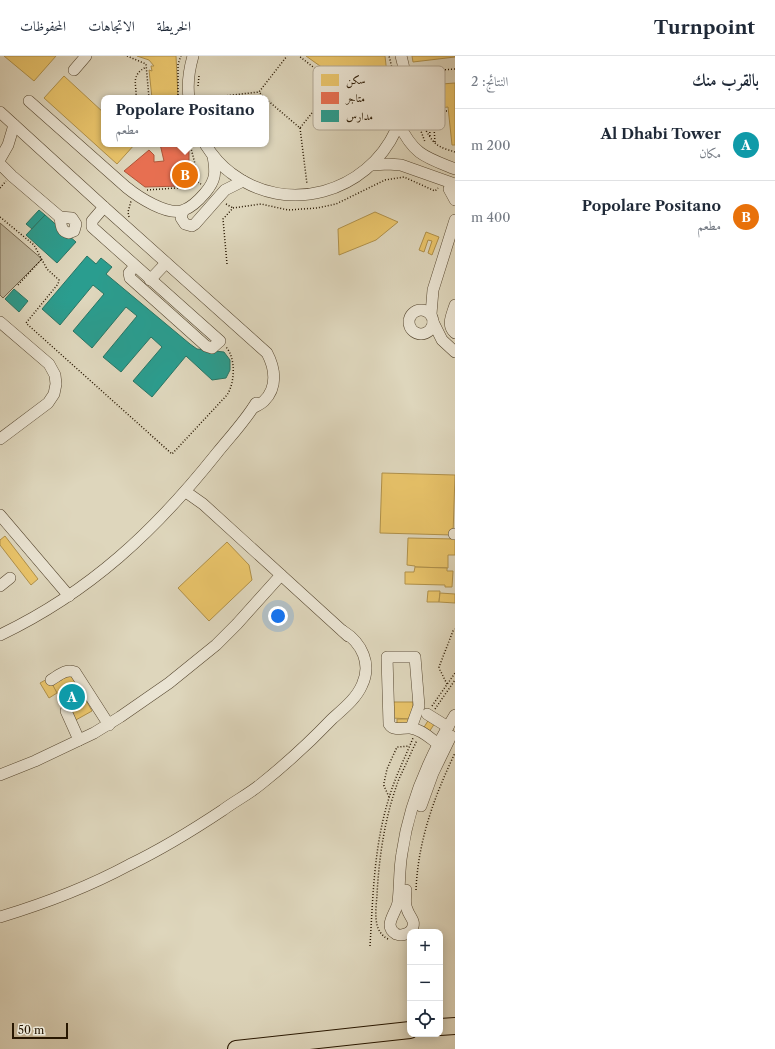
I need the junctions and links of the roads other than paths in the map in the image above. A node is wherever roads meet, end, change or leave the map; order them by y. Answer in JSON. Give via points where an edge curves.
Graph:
{"nodes":[{"id":1,"x":86,"y":56,"type":"edge"},
{"id":2,"x":193,"y":56,"type":"edge"},
{"id":3,"x":401,"y":56,"type":"edge"},
{"id":4,"x":403,"y":66,"type":"edge"},
{"id":5,"x":74,"y":70,"type":"dead end"},
{"id":6,"x":189,"y":95,"type":"edge"},
{"id":7,"x":29,"y":101,"type":"dead end"},
{"id":8,"x":0,"y":112,"type":"edge"},
{"id":9,"x":14,"y":125,"type":"junction"},
{"id":10,"x":396,"y":130,"type":"edge"},
{"id":11,"x":402,"y":130,"type":"edge"},
{"id":12,"x":24,"y":135,"type":"junction"},
{"id":13,"x":8,"y":145,"type":"junction"},
{"id":14,"x":206,"y":147,"type":"edge"},
{"id":15,"x":213,"y":156,"type":"junction"},
{"id":16,"x":0,"y":159,"type":"edge"},
{"id":17,"x":0,"y":164,"type":"edge"},
{"id":18,"x":372,"y":165,"type":"junction"},
{"id":19,"x":455,"y":169,"type":"edge"},
{"id":20,"x":243,"y":181,"type":"junction"},
{"id":21,"x":450,"y":187,"type":"edge"},
{"id":22,"x":455,"y":200,"type":"edge"},
{"id":23,"x":104,"y":208,"type":"junction"},
{"id":24,"x":183,"y":211,"type":"junction"},
{"id":25,"x":60,"y":217,"type":"dead end"},
{"id":26,"x":455,"y":220,"type":"edge"},
{"id":27,"x":166,"y":263,"type":"junction"},
{"id":28,"x":135,"y":266,"type":"junction"},
{"id":29,"x":150,"y":280,"type":"junction"},
{"id":30,"x":433,"y":290,"type":"junction"},
{"id":31,"x":455,"y":305,"type":"edge"},
{"id":32,"x":417,"y":310,"type":"junction"},
{"id":33,"x":432,"y":318,"type":"junction"},
{"id":34,"x":0,"y":322,"type":"edge"},
{"id":35,"x":455,"y":332,"type":"edge"},
{"id":36,"x":422,"y":334,"type":"junction"},
{"id":37,"x":442,"y":340,"type":"junction"},
{"id":38,"x":455,"y":352,"type":"edge"},
{"id":39,"x":0,"y":439,"type":"edge"},
{"id":40,"x":188,"y":490,"type":"junction"},
{"id":41,"x":0,"y":516,"type":"edge"},
{"id":42,"x":281,"y":575,"type":"junction"},
{"id":43,"x":10,"y":578,"type":"dead end"},
{"id":44,"x":0,"y":586,"type":"edge"},
{"id":45,"x":69,"y":596,"type":"junction"},
{"id":46,"x":0,"y":635,"type":"edge"},
{"id":47,"x":51,"y":680,"type":"dead end"},
{"id":48,"x":66,"y":711,"type":"dead end"},
{"id":49,"x":427,"y":714,"type":"road end"},
{"id":50,"x":455,"y":715,"type":"edge"},
{"id":51,"x":109,"y":725,"type":"junction"},
{"id":52,"x":451,"y":728,"type":"edge"},
{"id":53,"x":414,"y":729,"type":"junction"},
{"id":54,"x":79,"y":740,"type":"junction"},
{"id":55,"x":447,"y":742,"type":"edge"},
{"id":56,"x":0,"y":775,"type":"edge"},
{"id":57,"x":0,"y":917,"type":"edge"},
{"id":58,"x":412,"y":929,"type":"edge"},
{"id":59,"x":407,"y":934,"type":"edge"},
{"id":60,"x":455,"y":1026,"type":"edge"},
{"id":61,"x":443,"y":1027,"type":"edge"},
{"id":62,"x":407,"y":1030,"type":"edge"},
{"id":63,"x":236,"y":1049,"type":"edge"}],
"edges":[{"from":1,"to":5,"type":"street"},
{"from":2,"to":6,"type":"street"},
{"from":3,"to":4,"type":"street"},
{"from":7,"to":24,"type":"street","via":[[135,194],[162,208]]},
{"from":8,"to":9,"type":"street"},
{"from":9,"to":12,"type":"street"},
{"from":9,"to":13,"type":"street"},
{"from":10,"to":18,"type":"street","via":[[383,153]]},
{"from":11,"to":19,"type":"street","via":[[412,148]]},
{"from":12,"to":13,"type":"street"},
{"from":12,"to":23,"type":"street"},
{"from":13,"to":16,"type":"street"},
{"from":14,"to":15,"type":"street"},
{"from":15,"to":20,"type":"street"},
{"from":15,"to":24,"type":"street","via":[[213,182],[198,201]]},
{"from":17,"to":25,"type":"street"},
{"from":18,"to":20,"type":"street","via":[[343,185],[308,194],[274,193]]},
{"from":18,"to":21,"type":"street","via":[[402,165],[431,175]]},
{"from":20,"to":24,"type":"street","via":[[225,190],[196,224],[192,226],[182,222]]},
{"from":21,"to":22,"type":"street"},
{"from":23,"to":27,"type":"street"},
{"from":23,"to":28,"type":"street","via":[[92,221],[92,227]]},
{"from":26,"to":30,"type":"street"},
{"from":27,"to":29,"type":"street"},
{"from":27,"to":40,"type":"street","via":[[260,347],[267,368],[265,390]]},
{"from":28,"to":29,"type":"street"},
{"from":28,"to":29,"type":"street","via":[[129,273],[130,278],[200,341],[210,348],[220,342]]},
{"from":30,"to":32,"type":"street"},
{"from":30,"to":33,"type":"street"},
{"from":31,"to":35,"type":"street","via":[[449,323]]},
{"from":32,"to":33,"type":"street","via":[[425,310]]},
{"from":32,"to":36,"type":"street","via":[[411,315],[409,322],[415,332]]},
{"from":33,"to":36,"type":"street","via":[[431,329]]},
{"from":33,"to":37,"type":"street"},
{"from":34,"to":39,"type":"street","via":[[44,364],[49,385],[43,401]]},
{"from":36,"to":37,"type":"street"},
{"from":37,"to":38,"type":"street"},
{"from":40,"to":42,"type":"street"},
{"from":40,"to":45,"type":"street","via":[[133,546]]},
{"from":41,"to":45,"type":"street"},
{"from":42,"to":51,"type":"street","via":[[216,645],[169,683]]},
{"from":42,"to":57,"type":"street","via":[[343,631],[354,647],[359,665],[358,684],[350,702],[260,785],[195,828],[129,866]]},
{"from":43,"to":44,"type":"street"},
{"from":45,"to":46,"type":"street"},
{"from":47,"to":51,"type":"street","via":[[67,671],[75,672]]},
{"from":48,"to":54,"type":"street"},
{"from":49,"to":52,"type":"street"},
{"from":50,"to":52,"type":"street"},
{"from":51,"to":54,"type":"street"},
{"from":52,"to":55,"type":"street"},
{"from":53,"to":53,"type":"street","via":[[391,727],[387,657],[415,657],[419,706]]},
{"from":53,"to":55,"type":"street"},
{"from":54,"to":56,"type":"street"},
{"from":55,"to":58,"type":"street","via":[[418,814],[410,846],[405,904],[414,922]]},
{"from":55,"to":59,"type":"street","via":[[422,779],[409,819],[402,853],[398,903],[389,924],[395,933]]},
{"from":60,"to":61,"type":"highway"},
{"from":62,"to":63,"type":"highway"}]}
